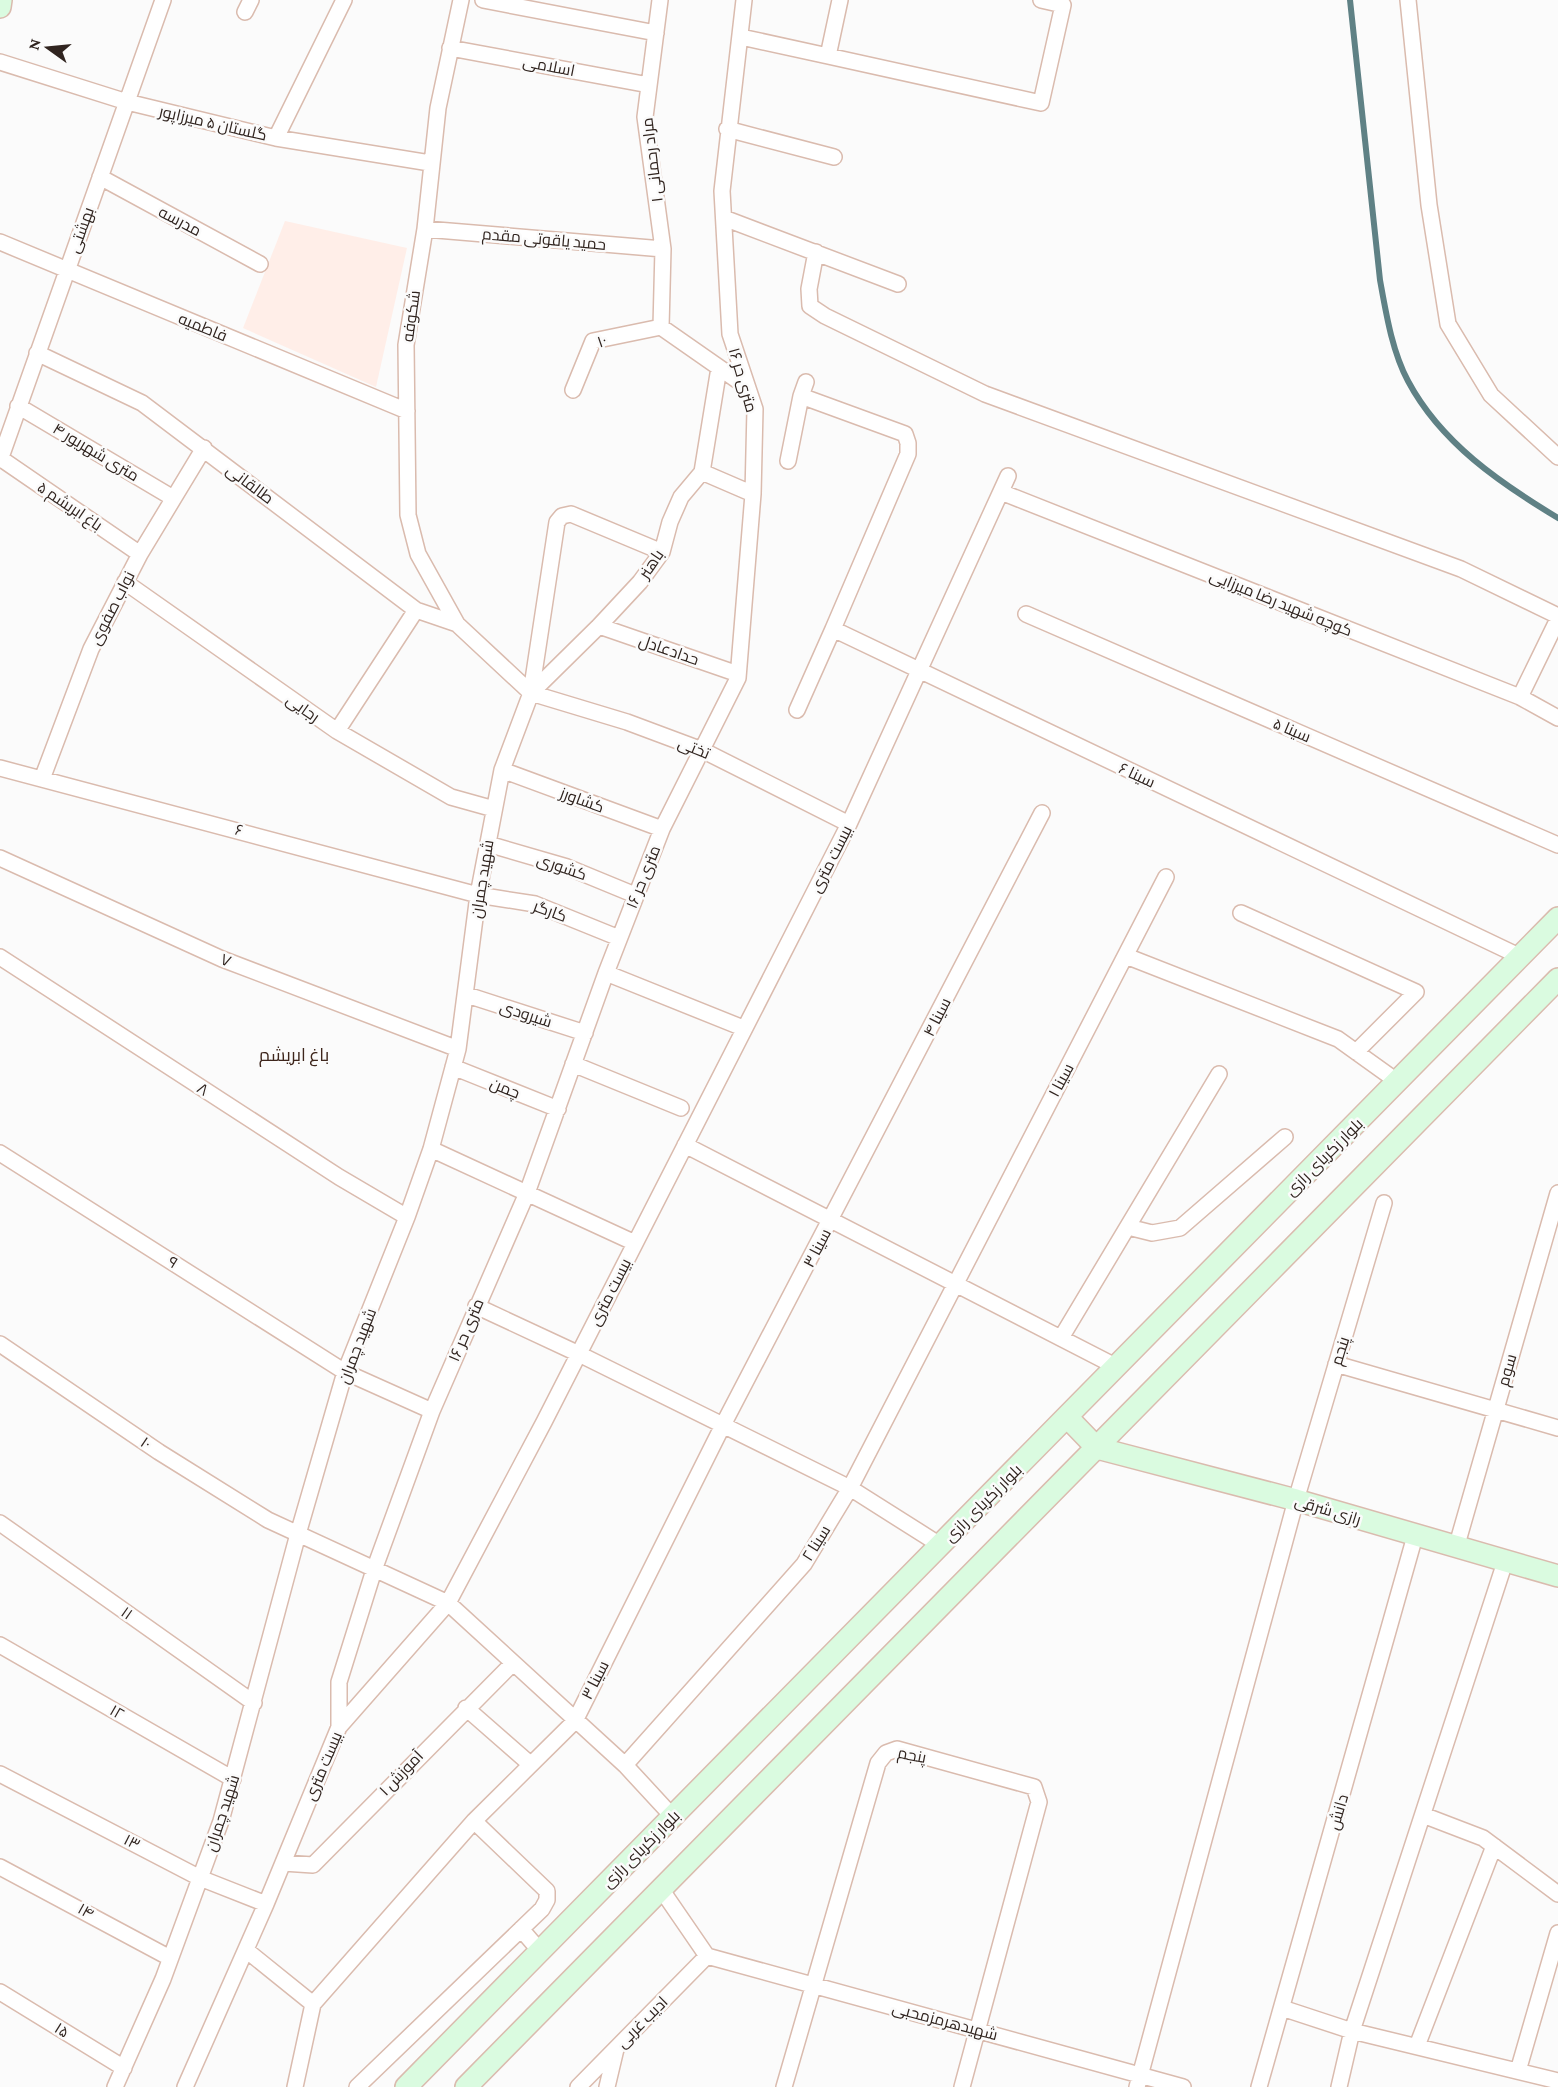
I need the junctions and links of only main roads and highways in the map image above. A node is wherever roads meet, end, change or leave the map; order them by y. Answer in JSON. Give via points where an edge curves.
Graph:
{"nodes":[{"id":1,"x":1,"y":0,"type":"edge"},
{"id":2,"x":0,"y":7,"type":"edge"},
{"id":3,"x":1558,"y":918,"type":"edge"},
{"id":4,"x":1558,"y":980,"type":"edge"},
{"id":5,"x":1068,"y":1418,"type":"junction"},
{"id":6,"x":1097,"y":1448,"type":"junction"},
{"id":7,"x":1558,"y":1576,"type":"edge"},
{"id":8,"x":406,"y":2087,"type":"edge"},
{"id":9,"x":466,"y":2087,"type":"edge"}],
"edges":[{"from":1,"to":2,"type":"main road"},
{"from":3,"to":5,"type":"main road","name":"بلوار زکریای رازی"},
{"from":4,"to":6,"type":"main road"},
{"from":5,"to":6,"type":"main road"},
{"from":5,"to":8,"type":"main road","name":"بلوار زکریای رازی"},
{"from":6,"to":7,"type":"main road","name":"رازی شرقی","via":[[1296,1500]]},
{"from":6,"to":9,"type":"main road"}]}
